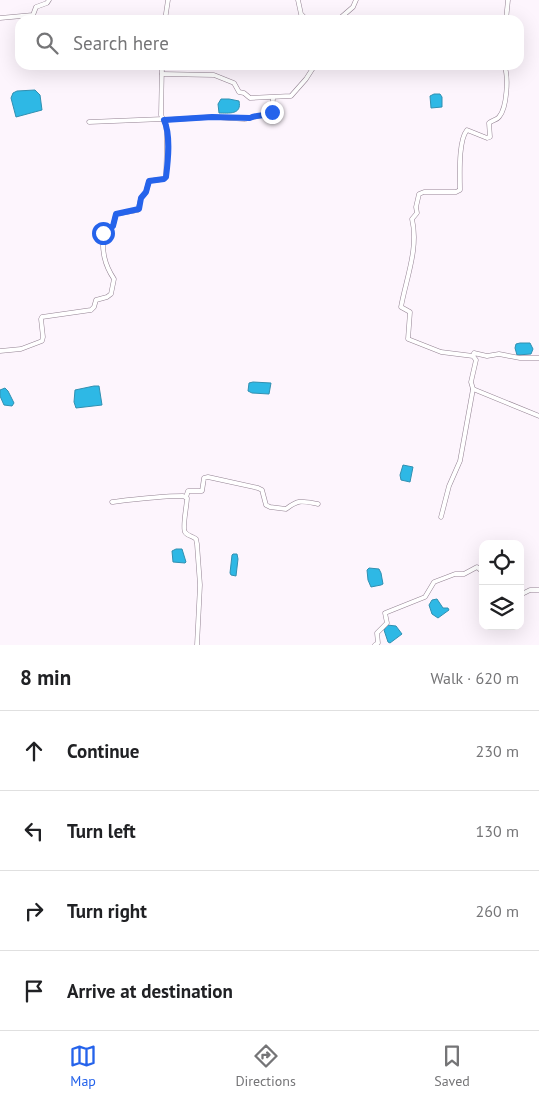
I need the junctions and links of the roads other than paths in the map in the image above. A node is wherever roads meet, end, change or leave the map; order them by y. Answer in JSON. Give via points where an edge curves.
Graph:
{"nodes":[{"id":1,"x":49,"y":0,"type":"edge"},
{"id":2,"x":168,"y":0,"type":"edge"},
{"id":3,"x":298,"y":0,"type":"edge"},
{"id":4,"x":356,"y":0,"type":"edge"},
{"id":5,"x":508,"y":0,"type":"edge"},
{"id":6,"x":33,"y":15,"type":"edge"},
{"id":7,"x":166,"y":15,"type":"edge"},
{"id":8,"x":302,"y":15,"type":"edge"},
{"id":9,"x":344,"y":15,"type":"edge"},
{"id":10,"x":506,"y":15,"type":"edge"},
{"id":11,"x":15,"y":17,"type":"edge"},
{"id":12,"x":0,"y":18,"type":"edge"},
{"id":13,"x":162,"y":70,"type":"edge"},
{"id":14,"x":312,"y":70,"type":"edge"},
{"id":15,"x":506,"y":70,"type":"edge"},
{"id":16,"x":162,"y":74,"type":"junction"},
{"id":17,"x":273,"y":98,"type":"junction"},
{"id":18,"x":163,"y":120,"type":"junction"},
{"id":19,"x":89,"y":122,"type":"dead end"},
{"id":20,"x":0,"y":351,"type":"edge"},
{"id":21,"x":473,"y":356,"type":"junction"},
{"id":22,"x":539,"y":358,"type":"edge"},
{"id":23,"x":473,"y":389,"type":"junction"},
{"id":24,"x":539,"y":416,"type":"edge"},
{"id":25,"x":186,"y":497,"type":"junction"},
{"id":26,"x":112,"y":502,"type":"dead end"},
{"id":27,"x":318,"y":504,"type":"dead end"},
{"id":28,"x":441,"y":517,"type":"dead end"},
{"id":29,"x":479,"y":569,"type":"edge"},
{"id":30,"x":539,"y":590,"type":"edge"},
{"id":31,"x":524,"y":593,"type":"edge"},
{"id":32,"x":197,"y":645,"type":"edge"},
{"id":33,"x":375,"y":645,"type":"edge"}],
"edges":[{"from":1,"to":6,"type":"street","via":[[36,7]]},
{"from":2,"to":7,"type":"street"},
{"from":3,"to":8,"type":"street"},
{"from":4,"to":9,"type":"street"},
{"from":5,"to":10,"type":"street"},
{"from":11,"to":12,"type":"street"},
{"from":13,"to":16,"type":"street"},
{"from":14,"to":17,"type":"street","via":[[291,96]]},
{"from":15,"to":21,"type":"street","via":[[507,92],[501,115],[489,123],[490,137],[467,130],[464,132],[460,190],[419,194],[417,213],[412,219],[414,238],[402,305],[410,312],[407,336],[411,341],[441,352]]},
{"from":16,"to":17,"type":"street","via":[[214,75],[234,83],[239,92],[250,98]]},
{"from":16,"to":18,"type":"street","via":[[160,115]]},
{"from":17,"to":18,"type":"street","via":[[272,112],[267,115]]},
{"from":18,"to":19,"type":"street"},
{"from":18,"to":20,"type":"street","via":[[168,143],[166,177],[149,181],[139,209],[116,214],[113,226],[103,233],[103,255],[114,279],[111,294],[96,300],[92,309],[42,317],[42,342]]},
{"from":21,"to":22,"type":"street","via":[[474,353]]},
{"from":21,"to":23,"type":"street","via":[[476,360],[471,382]]},
{"from":23,"to":24,"type":"street"},
{"from":23,"to":28,"type":"street","via":[[460,461]]},
{"from":25,"to":26,"type":"street","via":[[147,497]]},
{"from":25,"to":27,"type":"street","via":[[188,491],[202,491],[204,478],[208,477],[258,488],[270,507],[286,509],[301,501]]},
{"from":25,"to":32,"type":"street","via":[[184,530],[196,539],[199,560]]},
{"from":29,"to":33,"type":"street","via":[[434,582],[426,597],[386,612],[387,623],[377,634]]},
{"from":30,"to":31,"type":"street"}]}
